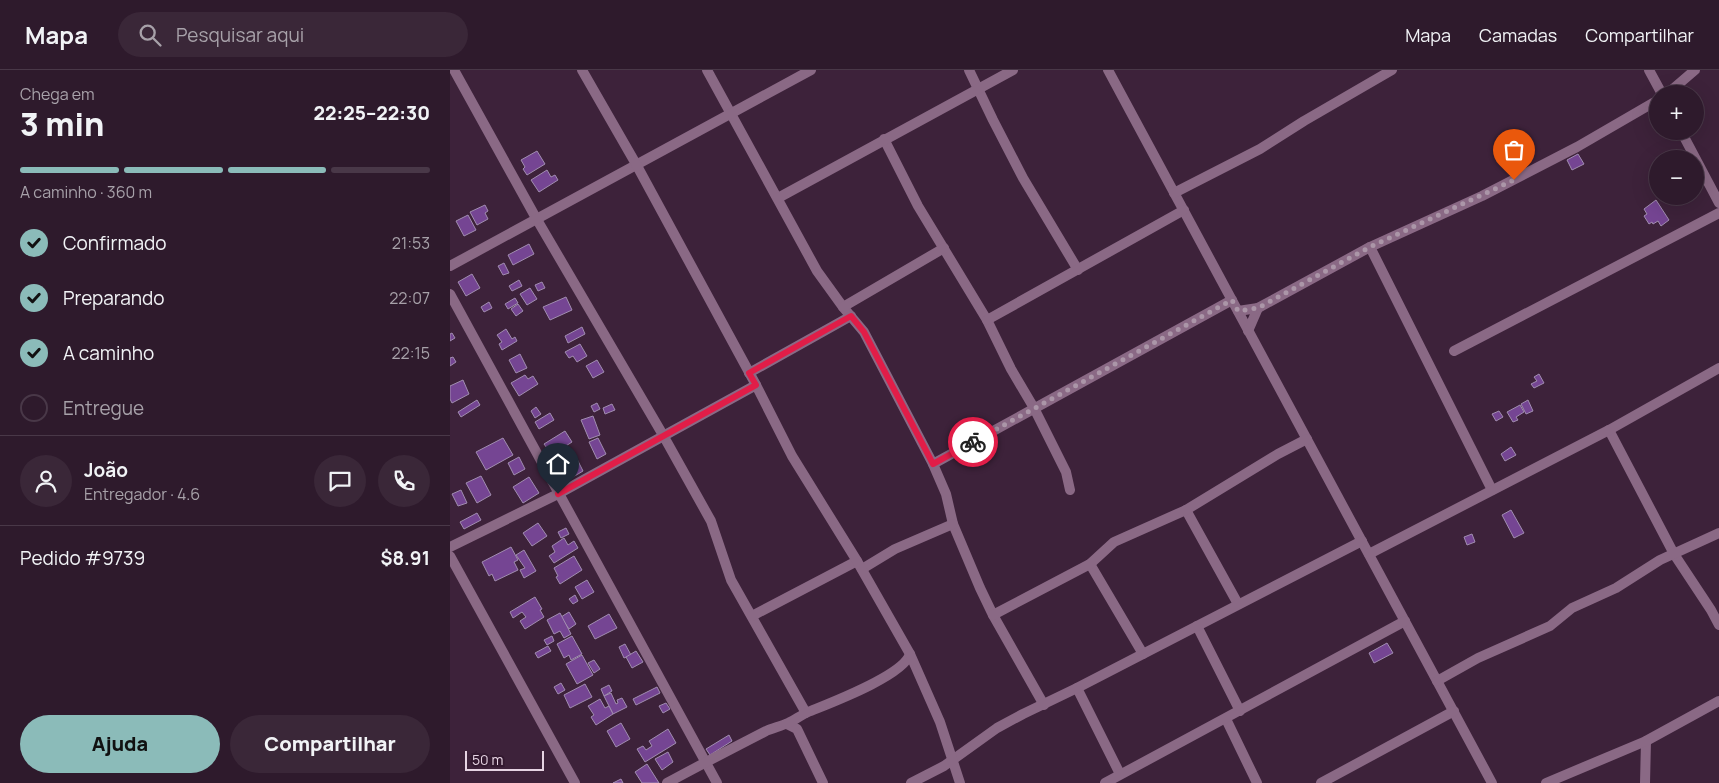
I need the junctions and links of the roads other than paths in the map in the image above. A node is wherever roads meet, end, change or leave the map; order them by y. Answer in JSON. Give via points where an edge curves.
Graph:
{"nodes":[{"id":1,"x":454,"y":70,"type":"edge"},
{"id":2,"x":582,"y":70,"type":"edge"},
{"id":3,"x":707,"y":70,"type":"edge"},
{"id":4,"x":811,"y":70,"type":"edge"},
{"id":5,"x":969,"y":70,"type":"edge"},
{"id":6,"x":1013,"y":70,"type":"edge"},
{"id":7,"x":1108,"y":70,"type":"edge"},
{"id":8,"x":1392,"y":70,"type":"edge"},
{"id":9,"x":1649,"y":70,"type":"edge"},
{"id":10,"x":1695,"y":70,"type":"edge"},
{"id":11,"x":1657,"y":85,"type":"edge"},
{"id":12,"x":1678,"y":85,"type":"edge"},
{"id":13,"x":979,"y":88,"type":"junction"},
{"id":14,"x":1649,"y":105,"type":"edge"},
{"id":15,"x":731,"y":113,"type":"junction"},
{"id":16,"x":884,"y":139,"type":"junction"},
{"id":17,"x":1686,"y":140,"type":"edge"},
{"id":18,"x":636,"y":164,"type":"junction"},
{"id":19,"x":1174,"y":193,"type":"junction"},
{"id":20,"x":778,"y":198,"type":"junction"},
{"id":21,"x":1719,"y":203,"type":"edge"},
{"id":22,"x":1184,"y":210,"type":"junction"},
{"id":23,"x":1719,"y":212,"type":"edge"},
{"id":24,"x":536,"y":218,"type":"junction"},
{"id":25,"x":1370,"y":247,"type":"junction"},
{"id":26,"x":944,"y":248,"type":"junction"},
{"id":27,"x":450,"y":266,"type":"edge"},
{"id":28,"x":1078,"y":270,"type":"junction"},
{"id":29,"x":450,"y":294,"type":"edge"},
{"id":30,"x":1232,"y":300,"type":"junction"},
{"id":31,"x":843,"y":307,"type":"junction"},
{"id":32,"x":1258,"y":308,"type":"junction"},
{"id":33,"x":1238,"y":311,"type":"junction"},
{"id":34,"x":851,"y":316,"type":"junction"},
{"id":35,"x":987,"y":320,"type":"junction"},
{"id":36,"x":1248,"y":331,"type":"junction"},
{"id":37,"x":1454,"y":351,"type":"dead end"},
{"id":38,"x":1719,"y":368,"type":"edge"},
{"id":39,"x":749,"y":373,"type":"junction"},
{"id":40,"x":756,"y":385,"type":"junction"},
{"id":41,"x":1034,"y":408,"type":"junction"},
{"id":42,"x":1609,"y":430,"type":"junction"},
{"id":43,"x":663,"y":435,"type":"junction"},
{"id":44,"x":1307,"y":439,"type":"junction"},
{"id":45,"x":933,"y":464,"type":"junction"},
{"id":46,"x":1070,"y":490,"type":"dead end"},
{"id":47,"x":1492,"y":490,"type":"junction"},
{"id":48,"x":558,"y":494,"type":"junction"},
{"id":49,"x":1186,"y":510,"type":"junction"},
{"id":50,"x":953,"y":524,"type":"junction"},
{"id":51,"x":1719,"y":533,"type":"edge"},
{"id":52,"x":1362,"y":541,"type":"junction"},
{"id":53,"x":450,"y":547,"type":"edge"},
{"id":54,"x":1369,"y":554,"type":"junction"},
{"id":55,"x":1674,"y":554,"type":"junction"},
{"id":56,"x":450,"y":556,"type":"edge"},
{"id":57,"x":1090,"y":564,"type":"junction"},
{"id":58,"x":859,"y":565,"type":"junction"},
{"id":59,"x":1238,"y":604,"type":"junction"},
{"id":60,"x":993,"y":615,"type":"junction"},
{"id":61,"x":752,"y":616,"type":"junction"},
{"id":62,"x":1405,"y":621,"type":"junction"},
{"id":63,"x":1719,"y":625,"type":"edge"},
{"id":64,"x":1197,"y":626,"type":"junction"},
{"id":65,"x":910,"y":654,"type":"junction"},
{"id":66,"x":1143,"y":654,"type":"junction"},
{"id":67,"x":1437,"y":682,"type":"junction"},
{"id":68,"x":1077,"y":688,"type":"junction"},
{"id":69,"x":1719,"y":701,"type":"edge"},
{"id":70,"x":1044,"y":705,"type":"junction"},
{"id":71,"x":1240,"y":711,"type":"junction"},
{"id":72,"x":1454,"y":711,"type":"junction"},
{"id":73,"x":802,"y":715,"type":"junction"},
{"id":74,"x":1226,"y":719,"type":"junction"},
{"id":75,"x":787,"y":724,"type":"junction"},
{"id":76,"x":797,"y":729,"type":"junction"},
{"id":77,"x":1646,"y":741,"type":"junction"},
{"id":78,"x":953,"y":758,"type":"junction"},
{"id":79,"x":705,"y":762,"type":"junction"},
{"id":80,"x":1120,"y":774,"type":"junction"},
{"id":81,"x":575,"y":783,"type":"edge"},
{"id":82,"x":667,"y":783,"type":"edge"},
{"id":83,"x":717,"y":783,"type":"edge"},
{"id":84,"x":823,"y":783,"type":"edge"},
{"id":85,"x":911,"y":783,"type":"edge"},
{"id":86,"x":960,"y":783,"type":"edge"},
{"id":87,"x":1105,"y":783,"type":"edge"},
{"id":88,"x":1257,"y":783,"type":"edge"},
{"id":89,"x":1322,"y":783,"type":"edge"},
{"id":90,"x":1492,"y":783,"type":"edge"},
{"id":91,"x":1546,"y":783,"type":"edge"},
{"id":92,"x":1645,"y":783,"type":"edge"}],
"edges":[{"from":1,"to":24,"type":"street"},
{"from":2,"to":18,"type":"street"},
{"from":3,"to":15,"type":"street"},
{"from":4,"to":15,"type":"street"},
{"from":5,"to":13,"type":"street"},
{"from":6,"to":13,"type":"street"},
{"from":7,"to":19,"type":"street"},
{"from":8,"to":19,"type":"street","via":[[1260,149]]},
{"from":9,"to":11,"type":"street"},
{"from":10,"to":12,"type":"street"},
{"from":13,"to":16,"type":"street"},
{"from":13,"to":28,"type":"street","via":[[1023,178]]},
{"from":14,"to":25,"type":"street","via":[[1482,196]]},
{"from":15,"to":18,"type":"street"},
{"from":15,"to":20,"type":"street"},
{"from":16,"to":20,"type":"street"},
{"from":16,"to":26,"type":"street","via":[[918,206]]},
{"from":17,"to":21,"type":"street"},
{"from":18,"to":24,"type":"street"},
{"from":18,"to":39,"type":"street"},
{"from":19,"to":22,"type":"street"},
{"from":20,"to":31,"type":"street","via":[[817,271]]},
{"from":22,"to":28,"type":"street"},
{"from":22,"to":30,"type":"street"},
{"from":23,"to":37,"type":"street"},
{"from":24,"to":27,"type":"street"},
{"from":24,"to":43,"type":"street"},
{"from":25,"to":32,"type":"street"},
{"from":25,"to":47,"type":"street"},
{"from":26,"to":31,"type":"street"},
{"from":26,"to":35,"type":"street"},
{"from":28,"to":35,"type":"street"},
{"from":29,"to":48,"type":"street"},
{"from":30,"to":33,"type":"street"},
{"from":30,"to":41,"type":"street"},
{"from":31,"to":34,"type":"street"},
{"from":32,"to":33,"type":"street"},
{"from":32,"to":36,"type":"street"},
{"from":33,"to":36,"type":"street"},
{"from":34,"to":39,"type":"street"},
{"from":34,"to":45,"type":"street","via":[[864,332]]},
{"from":35,"to":41,"type":"street"},
{"from":36,"to":44,"type":"street"},
{"from":38,"to":42,"type":"street"},
{"from":39,"to":40,"type":"street"},
{"from":40,"to":43,"type":"street"},
{"from":40,"to":58,"type":"street","via":[[792,456]]},
{"from":41,"to":45,"type":"street"},
{"from":41,"to":46,"type":"street","via":[[1066,472]]},
{"from":42,"to":47,"type":"street"},
{"from":42,"to":55,"type":"street"},
{"from":43,"to":48,"type":"street"},
{"from":43,"to":61,"type":"street","via":[[711,521],[731,580]]},
{"from":44,"to":49,"type":"street"},
{"from":44,"to":52,"type":"street"},
{"from":45,"to":50,"type":"street","via":[[946,494]]},
{"from":47,"to":54,"type":"street"},
{"from":48,"to":53,"type":"street"},
{"from":48,"to":79,"type":"street"},
{"from":49,"to":57,"type":"street","via":[[1114,542]]},
{"from":49,"to":59,"type":"street"},
{"from":50,"to":58,"type":"street"},
{"from":50,"to":60,"type":"street"},
{"from":51,"to":55,"type":"street"},
{"from":52,"to":54,"type":"street"},
{"from":52,"to":59,"type":"street"},
{"from":54,"to":62,"type":"street"},
{"from":55,"to":63,"type":"street"},
{"from":55,"to":67,"type":"street","via":[[1616,588],[1572,608],[1550,626],[1478,658]]},
{"from":56,"to":81,"type":"street"},
{"from":57,"to":60,"type":"street"},
{"from":57,"to":66,"type":"street"},
{"from":58,"to":61,"type":"street"},
{"from":58,"to":65,"type":"street"},
{"from":59,"to":64,"type":"street"},
{"from":60,"to":70,"type":"street"},
{"from":61,"to":73,"type":"street"},
{"from":62,"to":67,"type":"street"},
{"from":62,"to":71,"type":"street"},
{"from":64,"to":66,"type":"street"},
{"from":64,"to":71,"type":"street"},
{"from":65,"to":73,"type":"street","via":[[903,665],[876,682]]},
{"from":65,"to":78,"type":"street"},
{"from":66,"to":68,"type":"street"},
{"from":67,"to":72,"type":"street"},
{"from":68,"to":70,"type":"street"},
{"from":68,"to":80,"type":"street"},
{"from":69,"to":77,"type":"street"},
{"from":70,"to":78,"type":"street","via":[[997,728]]},
{"from":71,"to":74,"type":"street"},
{"from":72,"to":89,"type":"street"},
{"from":72,"to":90,"type":"street"},
{"from":73,"to":75,"type":"street"},
{"from":73,"to":76,"type":"street"},
{"from":74,"to":80,"type":"street"},
{"from":74,"to":88,"type":"street"},
{"from":75,"to":76,"type":"street"},
{"from":75,"to":79,"type":"street","via":[[768,730]]},
{"from":76,"to":84,"type":"street"},
{"from":77,"to":91,"type":"street"},
{"from":77,"to":92,"type":"street"},
{"from":78,"to":85,"type":"street"},
{"from":78,"to":86,"type":"street"},
{"from":79,"to":82,"type":"street"},
{"from":79,"to":83,"type":"street"},
{"from":80,"to":87,"type":"street"}]}
